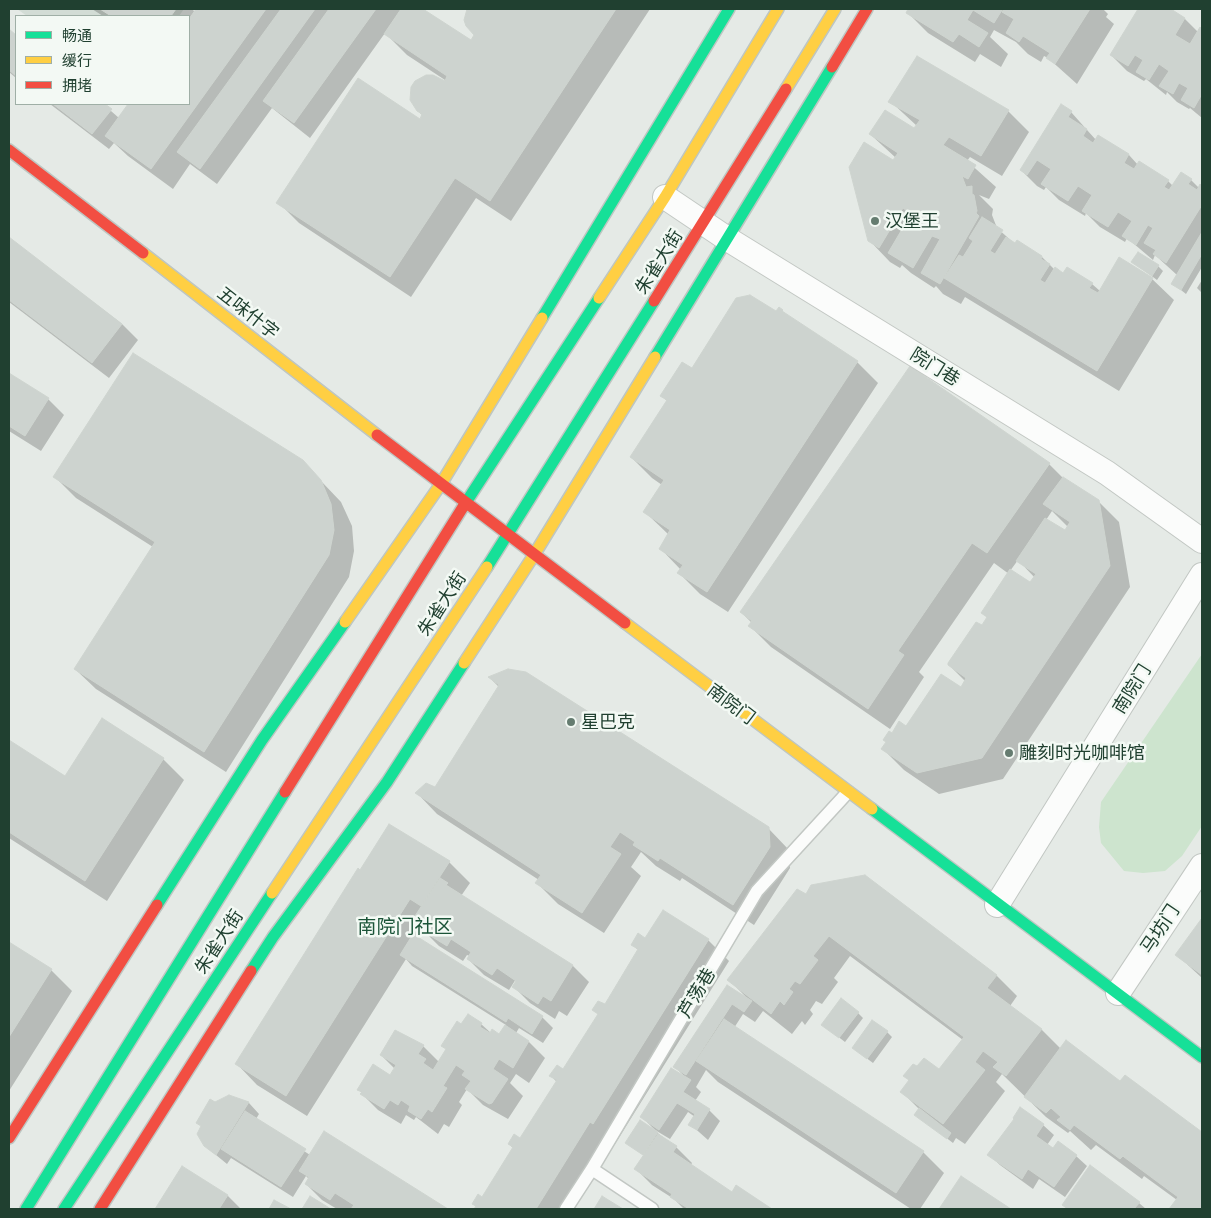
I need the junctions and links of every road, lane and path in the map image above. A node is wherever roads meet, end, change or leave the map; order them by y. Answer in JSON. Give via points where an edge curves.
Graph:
{"nodes":[{"id":1,"x":730,"y":9,"type":"edge"},
{"id":2,"x":778,"y":9,"type":"edge"},
{"id":3,"x":835,"y":9,"type":"edge"},
{"id":4,"x":867,"y":9,"type":"edge"},
{"id":5,"x":9,"y":150,"type":"edge"},
{"id":6,"x":665,"y":197,"type":"junction"},
{"id":7,"x":703,"y":224,"type":"junction"},
{"id":8,"x":726,"y":238,"type":"junction"},
{"id":9,"x":441,"y":484,"type":"junction"},
{"id":10,"x":465,"y":503,"type":"junction"},
{"id":11,"x":508,"y":535,"type":"junction"},
{"id":12,"x":1202,"y":542,"type":"edge"},
{"id":13,"x":534,"y":555,"type":"junction"},
{"id":14,"x":1202,"y":575,"type":"edge"},
{"id":15,"x":848,"y":792,"type":"junction"},
{"id":16,"x":1202,"y":866,"type":"edge"},
{"id":17,"x":998,"y":905,"type":"junction"},
{"id":18,"x":1118,"y":993,"type":"junction"},
{"id":19,"x":1202,"y":1057,"type":"edge"},
{"id":20,"x":9,"y":1138,"type":"edge"},
{"id":21,"x":592,"y":1169,"type":"junction"},
{"id":22,"x":26,"y":1209,"type":"edge"},
{"id":23,"x":64,"y":1209,"type":"edge"},
{"id":24,"x":100,"y":1209,"type":"edge"},
{"id":25,"x":566,"y":1209,"type":"edge"},
{"id":26,"x":652,"y":1209,"type":"edge"}],
"edges":[{"from":1,"to":9,"type":"street"},
{"from":2,"to":6,"type":"street","name":"朱雀大街"},
{"from":3,"to":7,"type":"street","name":"朱雀大街"},
{"from":4,"to":8,"type":"street"},
{"from":5,"to":9,"type":"street","name":"五味什字"},
{"from":6,"to":7,"type":"street","name":"院门巷"},
{"from":6,"to":10,"type":"street","name":"朱雀大街"},
{"from":7,"to":8,"type":"street","name":"院门巷"},
{"from":7,"to":11,"type":"street","name":"朱雀大街"},
{"from":8,"to":12,"type":"street","name":"院门巷","via":[[1107,473]]},
{"from":8,"to":13,"type":"street"},
{"from":9,"to":10,"type":"street","name":"五味什字"},
{"from":9,"to":20,"type":"street","via":[[262,740]]},
{"from":10,"to":11,"type":"street","name":"南院门"},
{"from":10,"to":22,"type":"street","name":"朱雀大街"},
{"from":11,"to":13,"type":"street","name":"南院门"},
{"from":11,"to":23,"type":"street","name":"朱雀大街"},
{"from":13,"to":15,"type":"street","name":"南院门"},
{"from":13,"to":24,"type":"street","via":[[387,782],[273,937]]},
{"from":14,"to":17,"type":"street","name":"南院门"},
{"from":15,"to":17,"type":"street","name":"南院门"},
{"from":15,"to":21,"type":"lane","name":"芦荡巷","via":[[757,891]]},
{"from":16,"to":18,"type":"street","name":"马坊门"},
{"from":17,"to":18,"type":"street","name":"南院门"},
{"from":18,"to":19,"type":"street","name":"南院门"},
{"from":21,"to":25,"type":"lane","name":"芦荡巷"},
{"from":21,"to":26,"type":"lane"}]}
